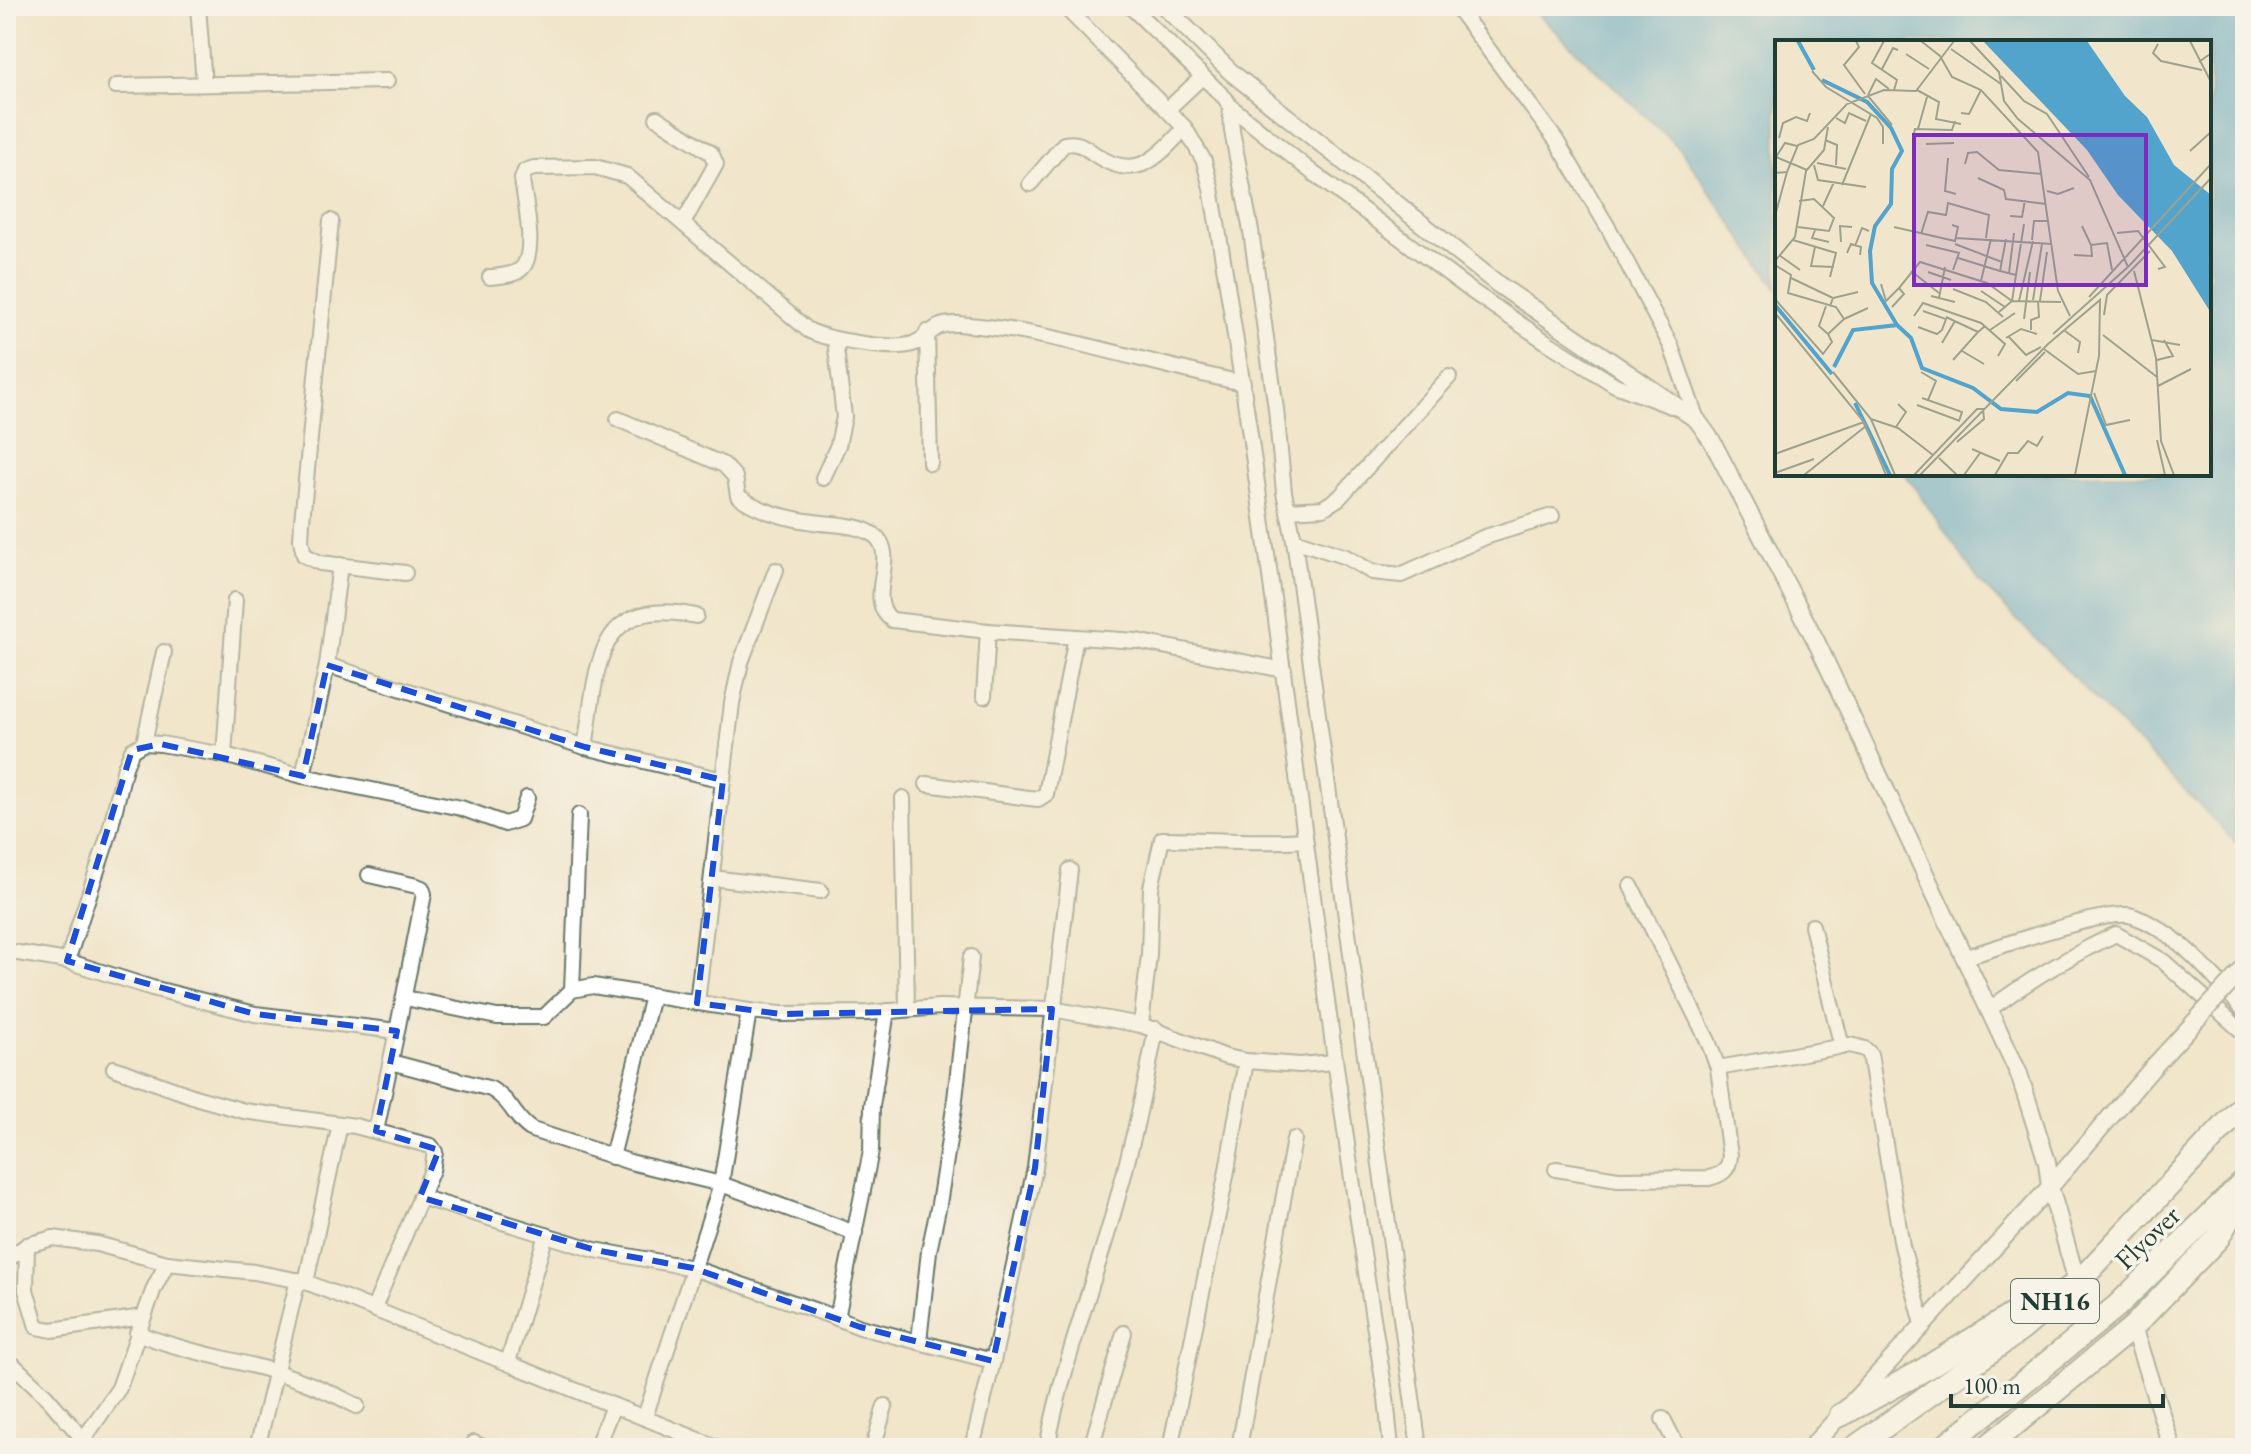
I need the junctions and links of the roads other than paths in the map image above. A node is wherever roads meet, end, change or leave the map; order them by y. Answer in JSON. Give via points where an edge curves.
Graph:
{"nodes":[{"id":1,"x":198,"y":6,"type":"edge"},
{"id":2,"x":1064,"y":6,"type":"edge"},
{"id":3,"x":1130,"y":6,"type":"edge"},
{"id":4,"x":1164,"y":6,"type":"edge"},
{"id":5,"x":1456,"y":6,"type":"edge"},
{"id":6,"x":1202,"y":77,"type":"junction"},
{"id":7,"x":387,"y":81,"type":"dead end"},
{"id":8,"x":204,"y":84,"type":"junction"},
{"id":9,"x":116,"y":86,"type":"dead end"},
{"id":10,"x":1230,"y":106,"type":"junction"},
{"id":11,"x":1168,"y":109,"type":"junction"},
{"id":12,"x":657,"y":118,"type":"dead end"},
{"id":13,"x":1185,"y":128,"type":"junction"},
{"id":14,"x":1030,"y":184,"type":"dead end"},
{"id":15,"x":331,"y":221,"type":"dead end"},
{"id":16,"x":683,"y":223,"type":"junction"},
{"id":17,"x":490,"y":277,"type":"dead end"},
{"id":18,"x":927,"y":332,"type":"junction"},
{"id":19,"x":835,"y":340,"type":"junction"},
{"id":20,"x":1449,"y":377,"type":"dead end"},
{"id":21,"x":1243,"y":383,"type":"junction"},
{"id":22,"x":1691,"y":416,"type":"junction"},
{"id":23,"x":618,"y":419,"type":"dead end"},
{"id":24,"x":930,"y":463,"type":"dead end"},
{"id":25,"x":823,"y":478,"type":"dead end"},
{"id":26,"x":1288,"y":510,"type":"junction"},
{"id":27,"x":1552,"y":516,"type":"dead end"},
{"id":28,"x":1294,"y":540,"type":"junction"},
{"id":29,"x":340,"y":565,"type":"junction"},
{"id":30,"x":776,"y":570,"type":"dead end"},
{"id":31,"x":405,"y":573,"type":"dead end"},
{"id":32,"x":1299,"y":586,"type":"junction"},
{"id":33,"x":1272,"y":588,"type":"junction"},
{"id":34,"x":235,"y":600,"type":"dead end"},
{"id":35,"x":696,"y":616,"type":"dead end"},
{"id":36,"x":988,"y":631,"type":"junction"},
{"id":37,"x":1076,"y":637,"type":"junction"},
{"id":38,"x":164,"y":652,"type":"dead end"},
{"id":39,"x":327,"y":665,"type":"junction"},
{"id":40,"x":1284,"y":670,"type":"junction"},
{"id":41,"x":984,"y":696,"type":"dead end"},
{"id":42,"x":144,"y":743,"type":"junction"},
{"id":43,"x":585,"y":747,"type":"junction"},
{"id":44,"x":224,"y":755,"type":"junction"},
{"id":45,"x":303,"y":776,"type":"junction"},
{"id":46,"x":723,"y":780,"type":"junction"},
{"id":47,"x":927,"y":784,"type":"dead end"},
{"id":48,"x":527,"y":798,"type":"dead end"},
{"id":49,"x":903,"y":798,"type":"dead end"},
{"id":50,"x":579,"y":815,"type":"dead end"},
{"id":51,"x":1305,"y":840,"type":"junction"},
{"id":52,"x":1070,"y":870,"type":"dead end"},
{"id":53,"x":369,"y":875,"type":"dead end"},
{"id":54,"x":712,"y":878,"type":"junction"},
{"id":55,"x":1631,"y":886,"type":"dead end"},
{"id":56,"x":821,"y":891,"type":"dead end"},
{"id":57,"x":1812,"y":926,"type":"dead end"},
{"id":58,"x":6,"y":951,"type":"edge"},
{"id":59,"x":971,"y":957,"type":"dead end"},
{"id":60,"x":1966,"y":957,"type":"junction"},
{"id":61,"x":67,"y":961,"type":"junction"},
{"id":62,"x":2245,"y":967,"type":"edge"},
{"id":63,"x":572,"y":990,"type":"junction"},
{"id":64,"x":652,"y":996,"type":"junction"},
{"id":65,"x":405,"y":998,"type":"junction"},
{"id":66,"x":697,"y":1003,"type":"junction"},
{"id":67,"x":966,"y":1008,"type":"junction"},
{"id":68,"x":907,"y":1009,"type":"junction"},
{"id":69,"x":1052,"y":1009,"type":"junction"},
{"id":70,"x":1990,"y":1009,"type":"junction"},
{"id":71,"x":749,"y":1011,"type":"junction"},
{"id":72,"x":887,"y":1011,"type":"junction"},
{"id":73,"x":2245,"y":1011,"type":"edge"},
{"id":74,"x":1141,"y":1025,"type":"junction"},
{"id":75,"x":1156,"y":1029,"type":"junction"},
{"id":76,"x":397,"y":1031,"type":"junction"},
{"id":77,"x":2245,"y":1034,"type":"edge"},
{"id":78,"x":1842,"y":1047,"type":"junction"},
{"id":79,"x":1246,"y":1061,"type":"junction"},
{"id":80,"x":391,"y":1062,"type":"junction"},
{"id":81,"x":1334,"y":1062,"type":"junction"},
{"id":82,"x":114,"y":1068,"type":"dead end"},
{"id":83,"x":1718,"y":1068,"type":"junction"},
{"id":84,"x":2245,"y":1104,"type":"edge"},
{"id":85,"x":340,"y":1124,"type":"junction"},
{"id":86,"x":376,"y":1131,"type":"junction"},
{"id":87,"x":1294,"y":1139,"type":"dead end"},
{"id":88,"x":612,"y":1157,"type":"junction"},
{"id":89,"x":1556,"y":1169,"type":"dead end"},
{"id":90,"x":721,"y":1184,"type":"junction"},
{"id":91,"x":2240,"y":1186,"type":"edge"},
{"id":92,"x":2050,"y":1187,"type":"junction"},
{"id":93,"x":420,"y":1197,"type":"junction"},
{"id":94,"x":855,"y":1233,"type":"junction"},
{"id":95,"x":546,"y":1235,"type":"junction"},
{"id":96,"x":27,"y":1245,"type":"junction"},
{"id":97,"x":6,"y":1261,"type":"edge"},
{"id":98,"x":167,"y":1263,"type":"junction"},
{"id":99,"x":693,"y":1268,"type":"junction"},
{"id":100,"x":302,"y":1281,"type":"junction"},
{"id":101,"x":2077,"y":1282,"type":"junction"},
{"id":102,"x":2057,"y":1299,"type":"junction"},
{"id":103,"x":374,"y":1308,"type":"junction"},
{"id":104,"x":143,"y":1317,"type":"junction"},
{"id":105,"x":837,"y":1318,"type":"junction"},
{"id":106,"x":1923,"y":1324,"type":"junction"},
{"id":107,"x":2133,"y":1327,"type":"junction"},
{"id":108,"x":137,"y":1333,"type":"junction"},
{"id":109,"x":1124,"y":1333,"type":"dead end"},
{"id":110,"x":919,"y":1341,"type":"junction"},
{"id":111,"x":6,"y":1358,"type":"edge"},
{"id":112,"x":993,"y":1361,"type":"junction"},
{"id":113,"x":508,"y":1362,"type":"junction"},
{"id":114,"x":276,"y":1372,"type":"junction"},
{"id":115,"x":357,"y":1406,"type":"dead end"},
{"id":116,"x":613,"y":1406,"type":"junction"},
{"id":117,"x":885,"y":1406,"type":"dead end"},
{"id":118,"x":1841,"y":1415,"type":"junction"},
{"id":119,"x":645,"y":1417,"type":"junction"},
{"id":120,"x":1663,"y":1419,"type":"dead end"},
{"id":121,"x":87,"y":1444,"type":"edge"},
{"id":122,"x":257,"y":1448,"type":"edge"},
{"id":123,"x":596,"y":1448,"type":"edge"},
{"id":124,"x":719,"y":1448,"type":"edge"},
{"id":125,"x":873,"y":1448,"type":"edge"},
{"id":126,"x":972,"y":1448,"type":"edge"},
{"id":127,"x":1047,"y":1448,"type":"edge"},
{"id":128,"x":1091,"y":1448,"type":"edge"},
{"id":129,"x":1170,"y":1448,"type":"edge"},
{"id":130,"x":1239,"y":1448,"type":"edge"},
{"id":131,"x":1391,"y":1448,"type":"edge"},
{"id":132,"x":1419,"y":1448,"type":"edge"},
{"id":133,"x":1678,"y":1448,"type":"edge"},
{"id":134,"x":1810,"y":1448,"type":"edge"},
{"id":135,"x":1854,"y":1448,"type":"edge"},
{"id":136,"x":1943,"y":1448,"type":"edge"},
{"id":137,"x":1986,"y":1448,"type":"edge"},
{"id":138,"x":2172,"y":1448,"type":"edge"}],
"edges":[{"from":1,"to":8,"type":"street"},
{"from":2,"to":11,"type":"street"},
{"from":3,"to":6,"type":"street"},
{"from":4,"to":22,"type":"street","via":[[1232,73],[1499,285]]},
{"from":5,"to":22,"type":"street","via":[[1556,140],[1609,229],[1671,346]]},
{"from":6,"to":10,"type":"street"},
{"from":6,"to":11,"type":"street"},
{"from":7,"to":8,"type":"street"},
{"from":8,"to":9,"type":"street"},
{"from":10,"to":22,"type":"street","via":[[1313,173],[1545,341],[1615,385]]},
{"from":10,"to":26,"type":"street"},
{"from":11,"to":13,"type":"street"},
{"from":12,"to":16,"type":"street","via":[[711,153],[716,164]]},
{"from":13,"to":14,"type":"street","via":[[1152,159],[1130,168],[1113,165],[1079,143],[1064,144]]},
{"from":13,"to":21,"type":"street","via":[[1204,161],[1211,188]]},
{"from":15,"to":29,"type":"street","via":[[301,540],[310,560]]},
{"from":16,"to":17,"type":"street","via":[[619,172],[595,167],[528,169],[522,179],[530,242],[526,262],[518,271]]},
{"from":16,"to":19,"type":"street","via":[[808,330]]},
{"from":18,"to":19,"type":"street","via":[[917,342],[895,346]]},
{"from":18,"to":21,"type":"street","via":[[957,324],[1045,335]]},
{"from":18,"to":24,"type":"street"},
{"from":19,"to":25,"type":"street","via":[[844,417]]},
{"from":20,"to":26,"type":"street","via":[[1339,498],[1323,508]]},
{"from":21,"to":33,"type":"street"},
{"from":22,"to":60,"type":"street","via":[[1712,441],[1790,587]]},
{"from":23,"to":36,"type":"street","via":[[724,465],[746,502],[796,519],[873,534],[883,543],[881,606],[892,620]]},
{"from":26,"to":28,"type":"street"},
{"from":27,"to":28,"type":"street","via":[[1485,537],[1401,575],[1372,572],[1346,557]]},
{"from":28,"to":32,"type":"street"},
{"from":29,"to":31,"type":"street"},
{"from":29,"to":39,"type":"street"},
{"from":30,"to":46,"type":"street","via":[[741,662]]},
{"from":32,"to":33,"type":"street"},
{"from":32,"to":132,"type":"street"},
{"from":33,"to":40,"type":"street"},
{"from":34,"to":44,"type":"street"},
{"from":35,"to":43,"type":"street","via":[[668,611],[634,617],[609,636]]},
{"from":36,"to":37,"type":"street"},
{"from":36,"to":41,"type":"street"},
{"from":37,"to":40,"type":"street","via":[[1137,641]]},
{"from":37,"to":47,"type":"street","via":[[1046,794],[1038,799]]},
{"from":38,"to":42,"type":"street"},
{"from":39,"to":43,"type":"street"},
{"from":39,"to":45,"type":"street"},
{"from":40,"to":51,"type":"street"},
{"from":42,"to":44,"type":"street"},
{"from":42,"to":61,"type":"street","via":[[129,756]]},
{"from":43,"to":46,"type":"street"},
{"from":44,"to":45,"type":"street"},
{"from":45,"to":48,"type":"street","via":[[461,808],[505,824],[520,819]]},
{"from":46,"to":54,"type":"street"},
{"from":49,"to":68,"type":"street"},
{"from":50,"to":63,"type":"street"},
{"from":51,"to":74,"type":"street","via":[[1162,839],[1151,888]]},
{"from":51,"to":81,"type":"street"},
{"from":52,"to":69,"type":"street"},
{"from":53,"to":65,"type":"street","via":[[424,891]]},
{"from":54,"to":56,"type":"street"},
{"from":54,"to":66,"type":"street"},
{"from":55,"to":83,"type":"street"},
{"from":57,"to":78,"type":"street"},
{"from":58,"to":61,"type":"street"},
{"from":59,"to":67,"type":"street"},
{"from":60,"to":70,"type":"street"},
{"from":60,"to":73,"type":"street","via":[[2083,920],[2130,915],[2175,938]]},
{"from":61,"to":76,"type":"street","via":[[255,1014]]},
{"from":62,"to":92,"type":"street","bridge":true},
{"from":63,"to":64,"type":"street","via":[[593,986]]},
{"from":63,"to":65,"type":"street","via":[[544,1017],[531,1019]]},
{"from":64,"to":66,"type":"street"},
{"from":64,"to":88,"type":"street"},
{"from":65,"to":76,"type":"street"},
{"from":66,"to":71,"type":"street"},
{"from":67,"to":68,"type":"street"},
{"from":67,"to":69,"type":"street"},
{"from":67,"to":110,"type":"street"},
{"from":68,"to":72,"type":"street"},
{"from":69,"to":74,"type":"street"},
{"from":69,"to":112,"type":"street","via":[[1035,1168]]},
{"from":70,"to":77,"type":"street","via":[[2116,934],[2163,961]]},
{"from":70,"to":92,"type":"street","via":[[2019,1074]]},
{"from":71,"to":72,"type":"street"},
{"from":71,"to":90,"type":"street"},
{"from":72,"to":94,"type":"street","via":[[872,1106],[871,1151]]},
{"from":74,"to":75,"type":"street"},
{"from":75,"to":79,"type":"street"},
{"from":75,"to":127,"type":"street","via":[[1143,1099],[1056,1398]]},
{"from":76,"to":80,"type":"street"},
{"from":78,"to":83,"type":"street"},
{"from":78,"to":106,"type":"street","via":[[1865,1049],[1873,1063],[1902,1246]]},
{"from":79,"to":81,"type":"street"},
{"from":79,"to":129,"type":"street"},
{"from":80,"to":86,"type":"street"},
{"from":80,"to":88,"type":"street","via":[[491,1089],[532,1130]]},
{"from":81,"to":131,"type":"street"},
{"from":82,"to":85,"type":"street","via":[[244,1111]]},
{"from":83,"to":89,"type":"street","via":[[1730,1156],[1723,1173],[1709,1178],[1618,1179]]},
{"from":84,"to":101,"type":"highway","number":"NH16"},
{"from":85,"to":86,"type":"street"},
{"from":85,"to":100,"type":"street"},
{"from":86,"to":93,"type":"street","via":[[423,1142],[435,1152]]},
{"from":87,"to":130,"type":"street"},
{"from":88,"to":90,"type":"street"},
{"from":90,"to":94,"type":"street"},
{"from":90,"to":99,"type":"street"},
{"from":91,"to":107,"type":"highway","via":[[2218,1238]]},
{"from":91,"to":136,"type":"highway","name":"Flyover","number":"NH16","via":[[2117,1306]]},
{"from":92,"to":101,"type":"street"},
{"from":92,"to":106,"type":"street"},
{"from":93,"to":95,"type":"street"},
{"from":93,"to":103,"type":"street"},
{"from":94,"to":105,"type":"street"},
{"from":95,"to":99,"type":"street"},
{"from":95,"to":113,"type":"street"},
{"from":96,"to":97,"type":"street"},
{"from":96,"to":98,"type":"street","via":[[53,1238]]},
{"from":96,"to":104,"type":"street","via":[[26,1290],[37,1327],[52,1330]]},
{"from":98,"to":100,"type":"street"},
{"from":98,"to":104,"type":"street"},
{"from":99,"to":105,"type":"street"},
{"from":99,"to":119,"type":"street"},
{"from":100,"to":103,"type":"street"},
{"from":100,"to":114,"type":"street"},
{"from":101,"to":102,"type":"highway","number":"NH16"},
{"from":102,"to":118,"type":"highway","via":[[2015,1313]]},
{"from":102,"to":135,"type":"highway","number":"NH16"},
{"from":103,"to":113,"type":"street"},
{"from":104,"to":108,"type":"street"},
{"from":105,"to":110,"type":"street"},
{"from":106,"to":118,"type":"street"},
{"from":107,"to":137,"type":"highway"},
{"from":107,"to":138,"type":"street"},
{"from":108,"to":114,"type":"street"},
{"from":108,"to":121,"type":"street","via":[[119,1388]]},
{"from":109,"to":128,"type":"street"},
{"from":110,"to":112,"type":"street"},
{"from":111,"to":121,"type":"street"},
{"from":112,"to":126,"type":"street"},
{"from":113,"to":116,"type":"street"},
{"from":114,"to":115,"type":"street"},
{"from":114,"to":122,"type":"street"},
{"from":116,"to":119,"type":"street"},
{"from":116,"to":123,"type":"street"},
{"from":117,"to":125,"type":"street"},
{"from":118,"to":134,"type":"street"},
{"from":119,"to":124,"type":"street"},
{"from":120,"to":133,"type":"street"}]}
